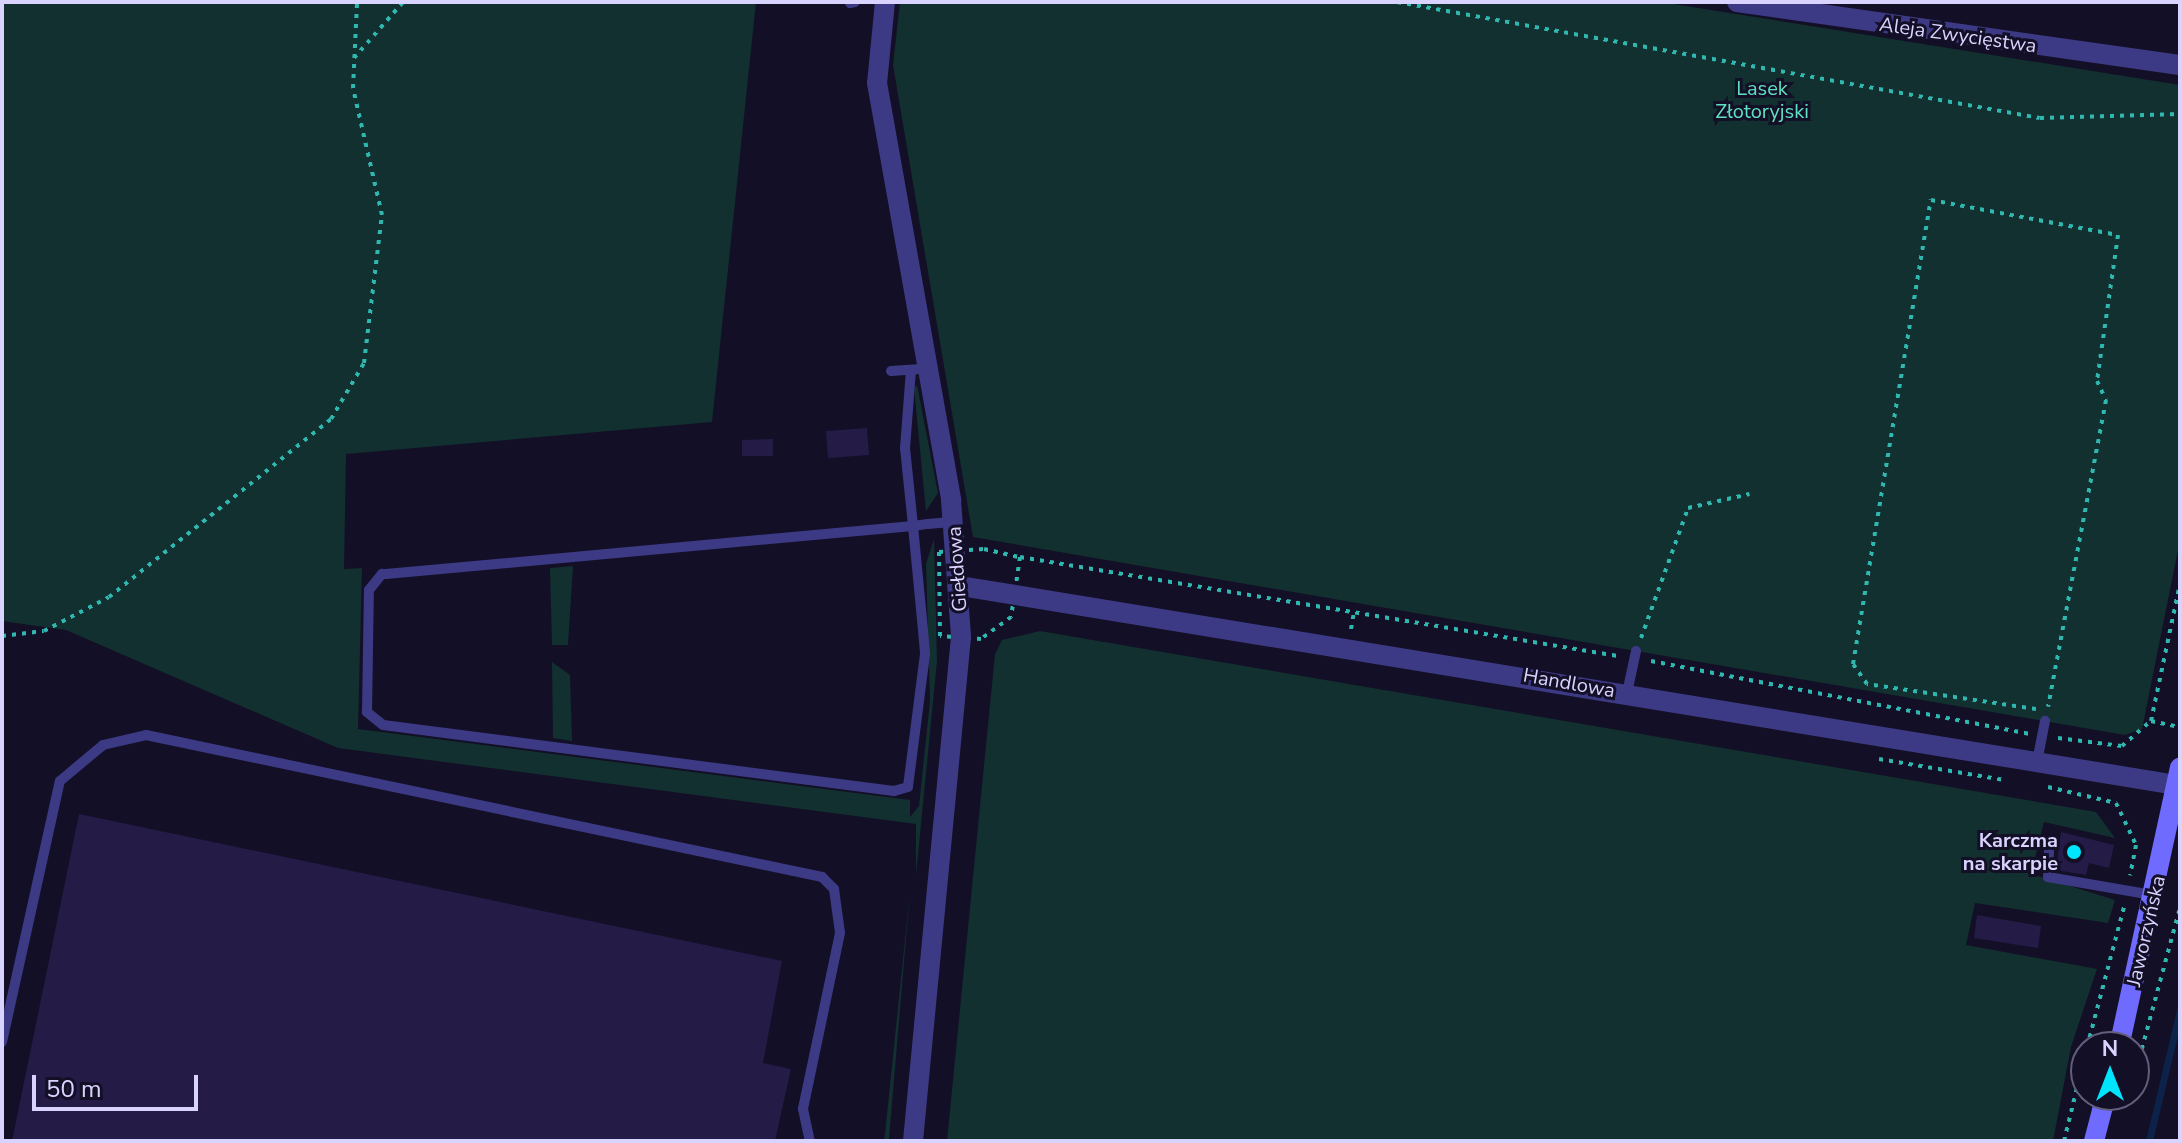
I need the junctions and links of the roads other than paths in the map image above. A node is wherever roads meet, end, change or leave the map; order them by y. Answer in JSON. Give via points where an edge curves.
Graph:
{"nodes":[{"id":1,"x":885,"y":2,"type":"edge"},
{"id":2,"x":1737,"y":2,"type":"edge"},
{"id":3,"x":2180,"y":65,"type":"edge"},
{"id":4,"x":920,"y":369,"type":"junction"},
{"id":5,"x":891,"y":371,"type":"dead end"},
{"id":6,"x":954,"y":522,"type":"junction"},
{"id":7,"x":913,"y":526,"type":"junction"},
{"id":8,"x":960,"y":586,"type":"junction"},
{"id":9,"x":1635,"y":655,"type":"road end"},
{"id":10,"x":1627,"y":693,"type":"junction"},
{"id":11,"x":2046,"y":716,"type":"road end"},
{"id":12,"x":2037,"y":762,"type":"junction"},
{"id":13,"x":2178,"y":777,"type":"edge"},
{"id":14,"x":2049,"y":851,"type":"dead end"},
{"id":15,"x":2154,"y":895,"type":"junction"},
{"id":16,"x":2123,"y":1031,"type":"edge"},
{"id":17,"x":2,"y":1042,"type":"edge"},
{"id":18,"x":2102,"y":1111,"type":"edge"},
{"id":19,"x":807,"y":1140,"type":"edge"},
{"id":20,"x":913,"y":1141,"type":"edge"},
{"id":21,"x":2094,"y":1141,"type":"edge"}],
"edges":[{"from":1,"to":4,"type":"street","name":"Giełdowa","via":[[877,83]]},
{"from":2,"to":3,"type":"street","name":"Aleja Zwycięstwa"},
{"from":4,"to":5,"type":"lane"},
{"from":4,"to":6,"type":"street","name":"Giełdowa"},
{"from":4,"to":7,"type":"lane","via":[[905,448]]},
{"from":6,"to":7,"type":"lane"},
{"from":6,"to":8,"type":"street","name":"Giełdowa"},
{"from":7,"to":7,"type":"lane","via":[[382,574],[369,590],[367,712],[383,725],[901,790],[915,773],[924,666]]},
{"from":8,"to":10,"type":"street","name":"Handlowa"},
{"from":8,"to":20,"type":"street","name":"Giełdowa","via":[[959,697]]},
{"from":9,"to":10,"type":"lane"},
{"from":10,"to":12,"type":"street","name":"Handlowa"},
{"from":11,"to":12,"type":"lane"},
{"from":12,"to":13,"type":"street","name":"Handlowa"},
{"from":13,"to":15,"type":"street","name":"Jaworzyńska"},
{"from":14,"to":15,"type":"lane","via":[[2048,877]]},
{"from":15,"to":16,"type":"street","name":"Jaworzyńska"},
{"from":17,"to":19,"type":"lane","via":[[60,781],[103,745],[146,735],[822,877],[834,889],[840,933],[803,1109]]},
{"from":18,"to":21,"type":"street"}]}
